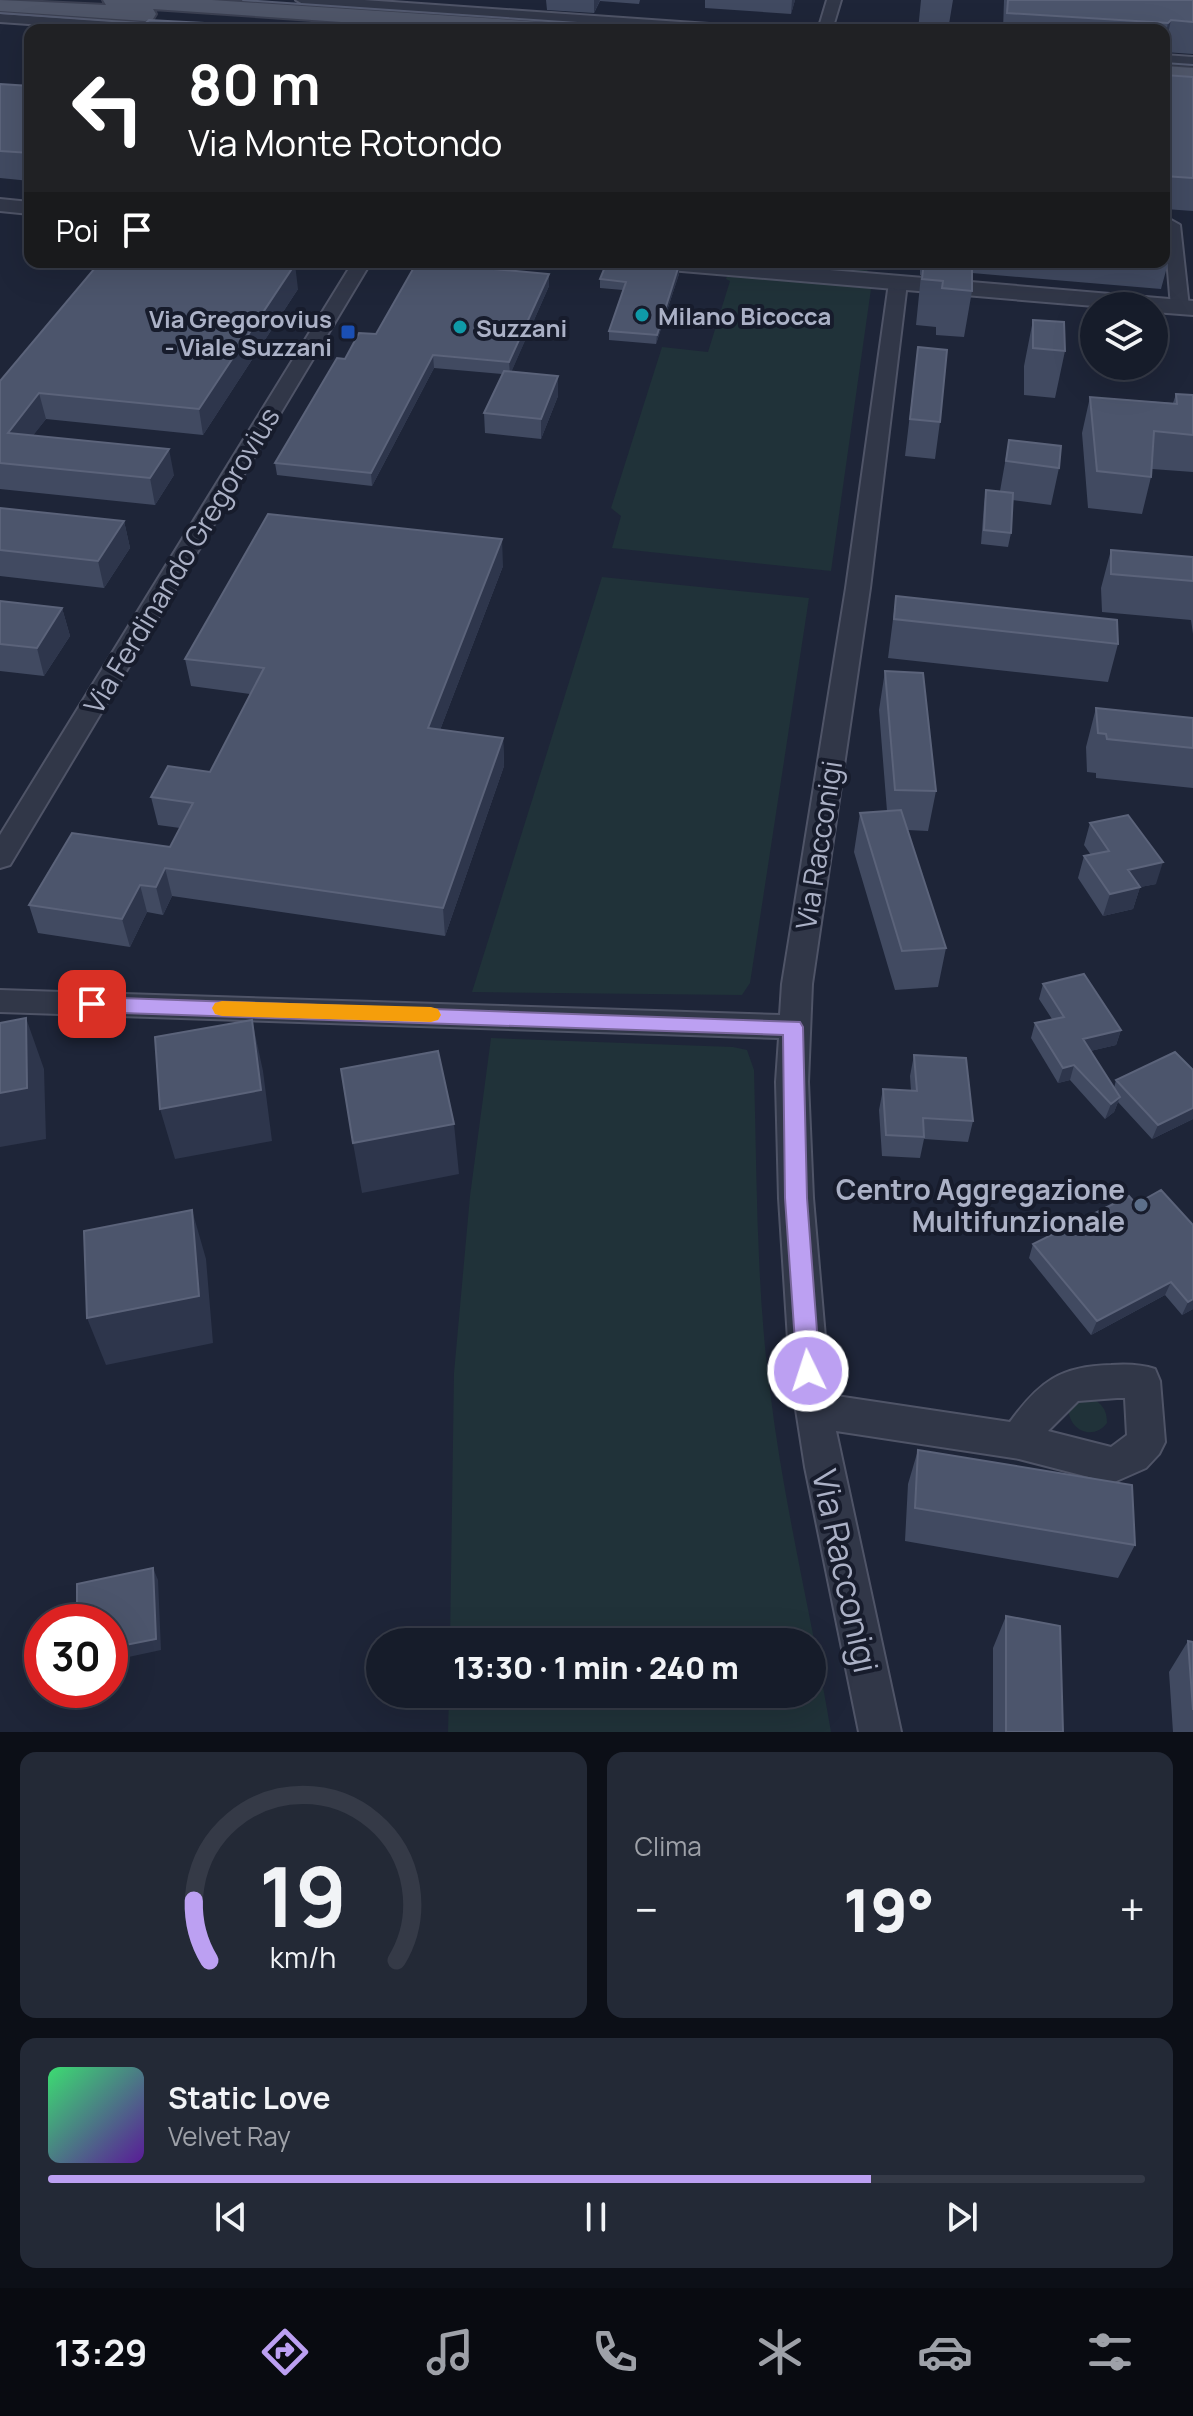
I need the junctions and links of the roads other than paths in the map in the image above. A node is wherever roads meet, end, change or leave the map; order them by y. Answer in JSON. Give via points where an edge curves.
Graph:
{"nodes":[{"id":1,"x":114,"y":0,"type":"edge"},
{"id":2,"x":303,"y":0,"type":"edge"},
{"id":3,"x":531,"y":0,"type":"edge"},
{"id":4,"x":834,"y":0,"type":"edge"},
{"id":5,"x":0,"y":4,"type":"edge"},
{"id":6,"x":522,"y":15,"type":"junction"},
{"id":7,"x":0,"y":18,"type":"edge"},
{"id":8,"x":90,"y":24,"type":"edge"},
{"id":9,"x":282,"y":24,"type":"edge"},
{"id":10,"x":468,"y":24,"type":"edge"},
{"id":11,"x":652,"y":24,"type":"edge"},
{"id":12,"x":827,"y":24,"type":"edge"},
{"id":13,"x":1170,"y":60,"type":"edge"},
{"id":14,"x":1193,"y":62,"type":"edge"},
{"id":15,"x":1170,"y":73,"type":"edge"},
{"id":16,"x":1193,"y":75,"type":"edge"},
{"id":17,"x":1170,"y":86,"type":"edge"},
{"id":18,"x":1193,"y":88,"type":"edge"},
{"id":19,"x":0,"y":205,"type":"edge"},
{"id":20,"x":24,"y":207,"type":"edge"},
{"id":21,"x":1175,"y":225,"type":"edge"},
{"id":22,"x":358,"y":268,"type":"edge"},
{"id":23,"x":775,"y":268,"type":"edge"},
{"id":24,"x":898,"y":283,"type":"junction"},
{"id":25,"x":1187,"y":307,"type":"edge"},
{"id":26,"x":0,"y":858,"type":"edge"},
{"id":27,"x":0,"y":1001,"type":"edge"},
{"id":28,"x":793,"y":1027,"type":"junction"},
{"id":29,"x":814,"y":1410,"type":"junction"},
{"id":30,"x":1019,"y":1441,"type":"dead end"},
{"id":31,"x":880,"y":1732,"type":"edge"}],
"edges":[{"from":1,"to":10,"type":"main road"},
{"from":2,"to":6,"type":"street"},
{"from":3,"to":6,"type":"street"},
{"from":4,"to":12,"type":"street"},
{"from":5,"to":9,"type":"main road"},
{"from":6,"to":11,"type":"street"},
{"from":7,"to":8,"type":"street"},
{"from":13,"to":14,"type":"street"},
{"from":15,"to":16,"type":"main road"},
{"from":17,"to":18,"type":"main road"},
{"from":19,"to":20,"type":"street"},
{"from":21,"to":25,"type":"street"},
{"from":22,"to":26,"type":"street","name":"Via Ferdinando Gregorovius"},
{"from":23,"to":24,"type":"street"},
{"from":24,"to":25,"type":"street"},
{"from":24,"to":28,"type":"street","name":"Via Racconigi"},
{"from":27,"to":28,"type":"street"},
{"from":28,"to":29,"type":"street","name":"Via Racconigi","via":[[797,1212]]},
{"from":29,"to":30,"type":"street"},
{"from":29,"to":31,"type":"street","name":"Via Racconigi"}]}
